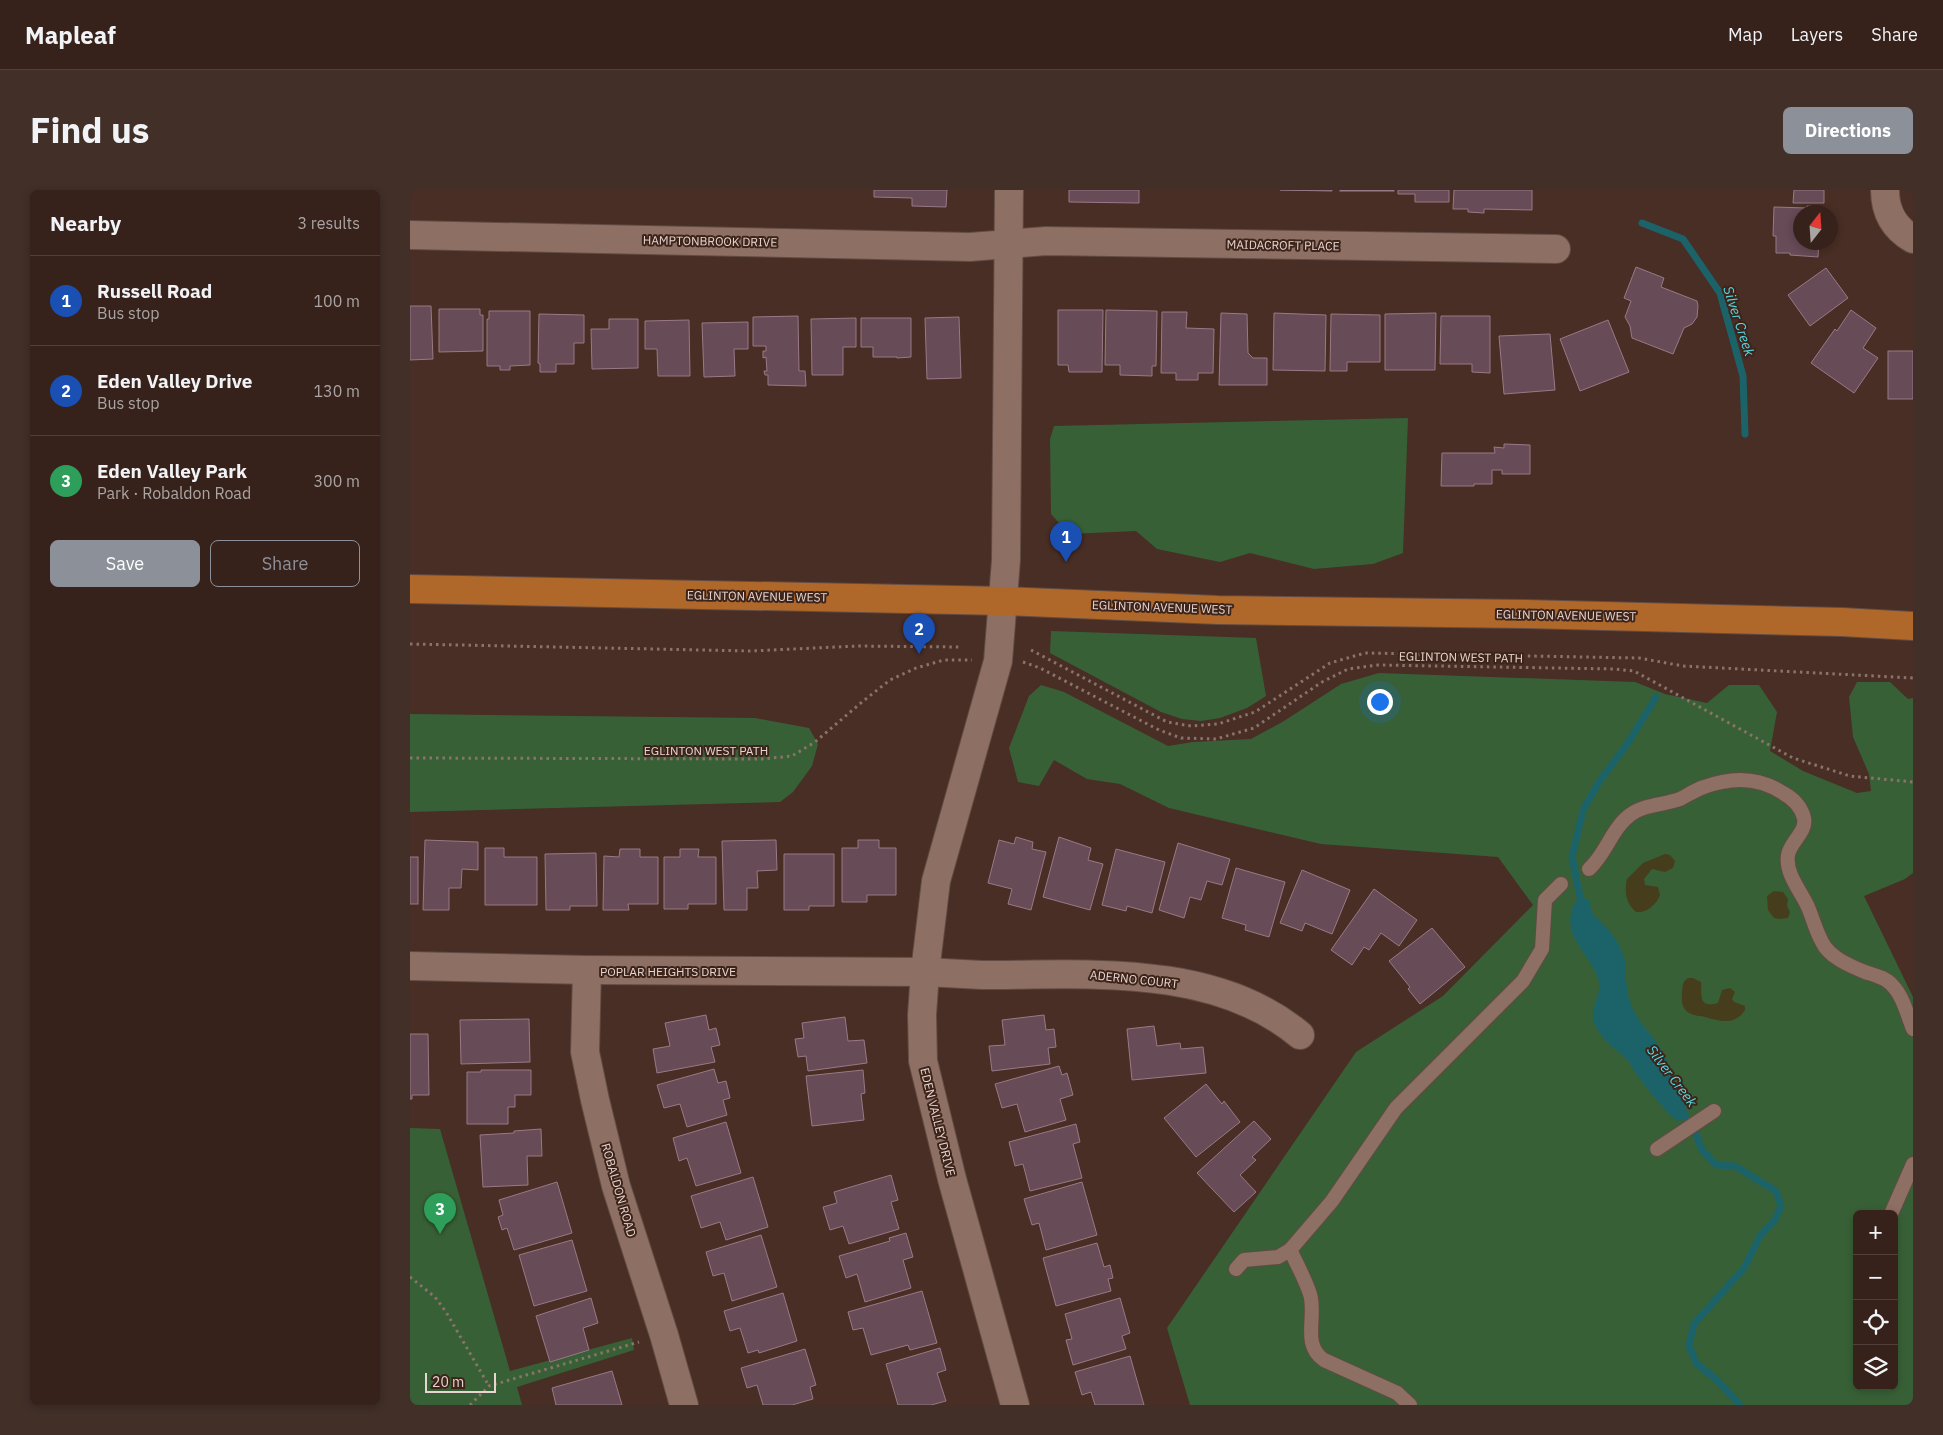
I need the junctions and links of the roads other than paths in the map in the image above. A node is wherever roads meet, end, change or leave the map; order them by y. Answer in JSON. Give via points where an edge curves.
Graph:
{"nodes":[{"id":1,"x":1009,"y":190,"type":"edge"},
{"id":2,"x":1885,"y":190,"type":"edge"},
{"id":3,"x":410,"y":235,"type":"edge"},
{"id":4,"x":1913,"y":239,"type":"edge"},
{"id":5,"x":1010,"y":244,"type":"junction"},
{"id":6,"x":1556,"y":249,"type":"dead end"},
{"id":7,"x":410,"y":588,"type":"edge"},
{"id":8,"x":1004,"y":601,"type":"junction"},
{"id":9,"x":1913,"y":626,"type":"edge"},
{"id":10,"x":1589,"y":869,"type":"dead end"},
{"id":11,"x":1561,"y":884,"type":"dead end"},
{"id":12,"x":410,"y":966,"type":"edge"},
{"id":13,"x":587,"y":970,"type":"junction"},
{"id":14,"x":926,"y":972,"type":"junction"},
{"id":15,"x":1913,"y":1029,"type":"edge"},
{"id":16,"x":1300,"y":1035,"type":"dead end"},
{"id":17,"x":1714,"y":1111,"type":"dead end"},
{"id":18,"x":1657,"y":1149,"type":"dead end"},
{"id":19,"x":1913,"y":1164,"type":"edge"},
{"id":20,"x":1893,"y":1210,"type":"edge"},
{"id":21,"x":1290,"y":1250,"type":"junction"},
{"id":22,"x":1236,"y":1269,"type":"dead end"},
{"id":23,"x":684,"y":1405,"type":"edge"},
{"id":24,"x":1015,"y":1405,"type":"edge"},
{"id":25,"x":1410,"y":1405,"type":"edge"}],
"edges":[{"from":1,"to":5,"type":"street","name":"EDEN VALLEY DRIVE"},
{"from":2,"to":4,"type":"street","via":[[1890,217],[1902,232]]},
{"from":3,"to":5,"type":"street","name":"HAMPTONBROOK DRIVE","via":[[970,247]]},
{"from":5,"to":6,"type":"street","name":"MAIDACROFT PLACE","via":[[1046,241]]},
{"from":5,"to":8,"type":"street","name":"EDEN VALLEY DRIVE"},
{"from":7,"to":8,"type":"main road","name":"EGLINTON AVENUE WEST"},
{"from":8,"to":9,"type":"main road","name":"EGLINTON AVENUE WEST","via":[[1218,610],[1526,614]]},
{"from":8,"to":14,"type":"street","name":"EDEN VALLEY DRIVE","via":[[998,661],[936,881]]},
{"from":10,"to":15,"type":"lane","via":[[1627,816],[1634,812],[1680,799],[1703,787],[1725,781],[1740,779],[1775,788],[1796,801],[1804,820],[1802,830],[1790,849],[1789,870],[1808,908],[1814,929],[1824,946],[1843,962],[1880,976],[1891,984],[1901,998]]},
{"from":11,"to":21,"type":"lane","via":[[1546,900],[1542,949],[1530,972],[1396,1108],[1332,1201]]},
{"from":12,"to":13,"type":"street","name":"POPLAR HEIGHTS DRIVE"},
{"from":13,"to":14,"type":"street","name":"POPLAR HEIGHTS DRIVE"},
{"from":13,"to":23,"type":"street","name":"ROBALDON ROAD","via":[[587,1062],[616,1186]]},
{"from":14,"to":16,"type":"street","name":"ADERNO COURT","via":[[1105,974],[1176,982],[1242,1000],[1284,1021]]},
{"from":14,"to":24,"type":"street","name":"EDEN VALLEY DRIVE","via":[[922,1015],[923,1061]]},
{"from":17,"to":18,"type":"lane"},
{"from":19,"to":20,"type":"lane"},
{"from":21,"to":22,"type":"lane","via":[[1278,1257],[1244,1260]]},
{"from":21,"to":25,"type":"lane","via":[[1310,1296],[1311,1342],[1316,1354],[1397,1393]]}]}
